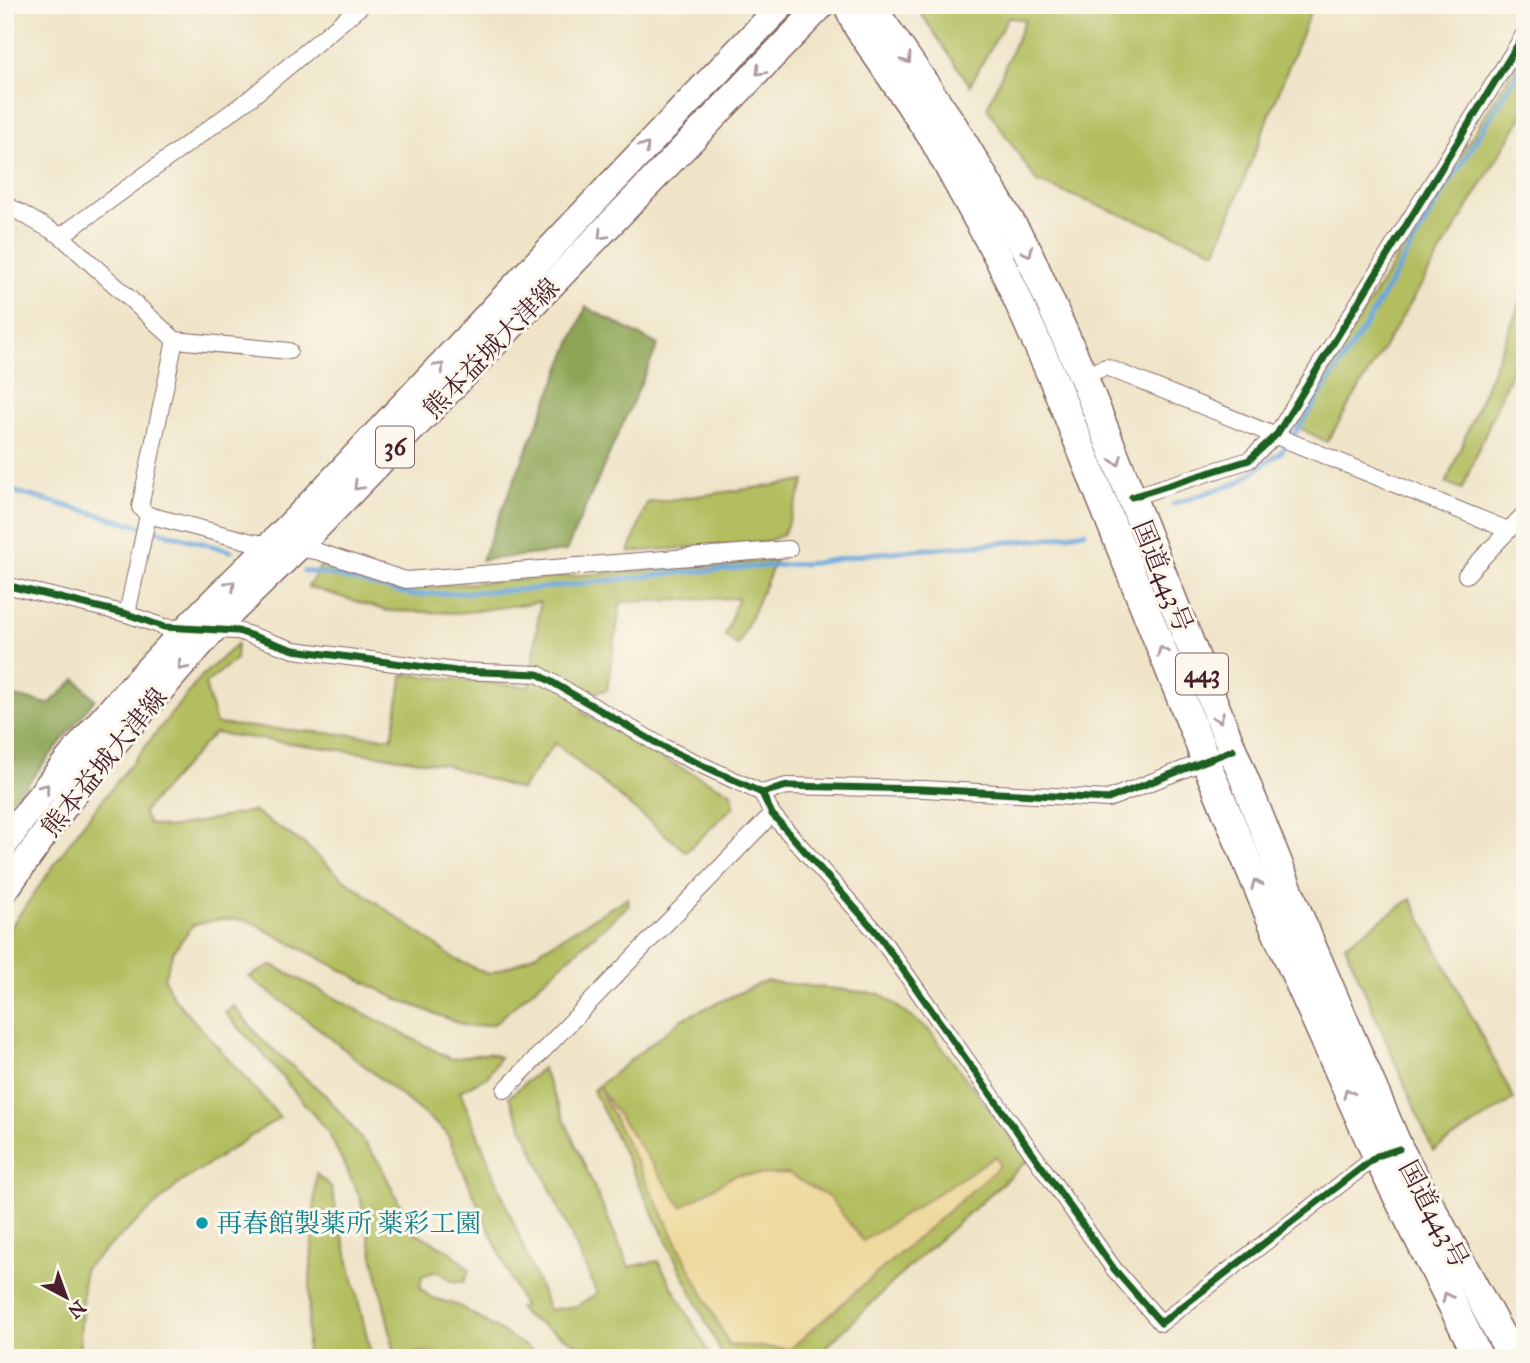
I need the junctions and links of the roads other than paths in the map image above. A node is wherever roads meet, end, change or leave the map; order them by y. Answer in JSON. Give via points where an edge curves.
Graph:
{"nodes":[{"id":1,"x":362,"y":5,"type":"edge"},
{"id":2,"x":782,"y":5,"type":"edge"},
{"id":3,"x":822,"y":5,"type":"edge"},
{"id":4,"x":848,"y":5,"type":"edge"},
{"id":5,"x":866,"y":5,"type":"edge"},
{"id":6,"x":1525,"y":33,"type":"edge"},
{"id":7,"x":5,"y":204,"type":"edge"},
{"id":8,"x":61,"y":236,"type":"junction"},
{"id":9,"x":175,"y":340,"type":"junction"},
{"id":10,"x":289,"y":351,"type":"dead end"},
{"id":11,"x":1083,"y":376,"type":"junction"},
{"id":12,"x":1280,"y":435,"type":"junction"},
{"id":13,"x":1132,"y":497,"type":"junction"},
{"id":14,"x":1525,"y":513,"type":"edge"},
{"id":15,"x":148,"y":518,"type":"junction"},
{"id":16,"x":1508,"y":530,"type":"junction"},
{"id":17,"x":285,"y":547,"type":"junction"},
{"id":18,"x":789,"y":549,"type":"dead end"},
{"id":19,"x":1466,"y":575,"type":"dead end"},
{"id":20,"x":5,"y":585,"type":"edge"},
{"id":21,"x":127,"y":614,"type":"junction"},
{"id":22,"x":186,"y":629,"type":"junction"},
{"id":23,"x":213,"y":630,"type":"junction"},
{"id":24,"x":1233,"y":750,"type":"junction"},
{"id":25,"x":1205,"y":760,"type":"junction"},
{"id":26,"x":762,"y":793,"type":"junction"},
{"id":27,"x":772,"y":814,"type":"junction"},
{"id":28,"x":5,"y":844,"type":"edge"},
{"id":29,"x":5,"y":890,"type":"edge"},
{"id":30,"x":505,"y":1090,"type":"dead end"},
{"id":31,"x":1388,"y":1152,"type":"junction"},
{"id":32,"x":1479,"y":1358,"type":"edge"},
{"id":33,"x":1513,"y":1358,"type":"edge"}],
"edges":[{"from":1,"to":8,"type":"street","via":[[248,100]]},
{"from":17,"to":2,"type":"main road","name":"熊本益城大津線","number":"36","one_way":true,"via":[[634,158]]},
{"from":3,"to":17,"type":"main road","name":"熊本益城大津線","number":"36","one_way":true},
{"from":25,"to":4,"type":"highway","name":"国道443号","number":"443","one_way":true,"via":[[1054,381],[999,258],[952,169]]},
{"from":5,"to":11,"type":"highway","name":"国道443号","number":"443","one_way":true,"via":[[953,124],[1027,250]]},
{"from":6,"to":12,"type":"street"},
{"from":7,"to":8,"type":"street"},
{"from":8,"to":9,"type":"street"},
{"from":9,"to":10,"type":"street"},
{"from":9,"to":15,"type":"street","via":[[140,507]]},
{"from":11,"to":12,"type":"street","via":[[1106,367]]},
{"from":11,"to":13,"type":"highway","name":"国道443号","number":"443","one_way":true},
{"from":12,"to":13,"type":"street","via":[[1249,460]]},
{"from":12,"to":16,"type":"street"},
{"from":13,"to":24,"type":"highway","name":"国道443号","number":"443","one_way":true},
{"from":14,"to":16,"type":"street"},
{"from":15,"to":17,"type":"street"},
{"from":15,"to":21,"type":"street"},
{"from":16,"to":19,"type":"street"},
{"from":17,"to":18,"type":"street","via":[[316,551],[406,580]]},
{"from":22,"to":17,"type":"main road","name":"熊本益城大津線","number":"36","one_way":true},
{"from":17,"to":23,"type":"main road","name":"熊本益城大津線","number":"36"},
{"from":20,"to":21,"type":"street"},
{"from":21,"to":22,"type":"street"},
{"from":22,"to":23,"type":"street"},
{"from":28,"to":22,"type":"main road","name":"熊本益城大津線","number":"36","one_way":true,"via":[[83,741]]},
{"from":23,"to":26,"type":"street","via":[[237,631],[294,650],[456,671],[538,674],[665,748]]},
{"from":23,"to":29,"type":"main road","name":"熊本益城大津線","number":"36","one_way":true,"via":[[106,754]]},
{"from":24,"to":25,"type":"street"},
{"from":24,"to":31,"type":"highway","name":"国道443号","number":"443"},
{"from":25,"to":26,"type":"street","via":[[1108,799],[788,786]]},
{"from":31,"to":25,"type":"highway","name":"国道443号","number":"443","one_way":true,"via":[[1276,931]]},
{"from":26,"to":27,"type":"street"},
{"from":27,"to":30,"type":"street"},
{"from":27,"to":31,"type":"street","via":[[877,933],[1114,1269],[1161,1323]]},
{"from":32,"to":31,"type":"highway","name":"国道443号","number":"443","one_way":true},
{"from":31,"to":33,"type":"highway","name":"国道443号","number":"443"}]}
